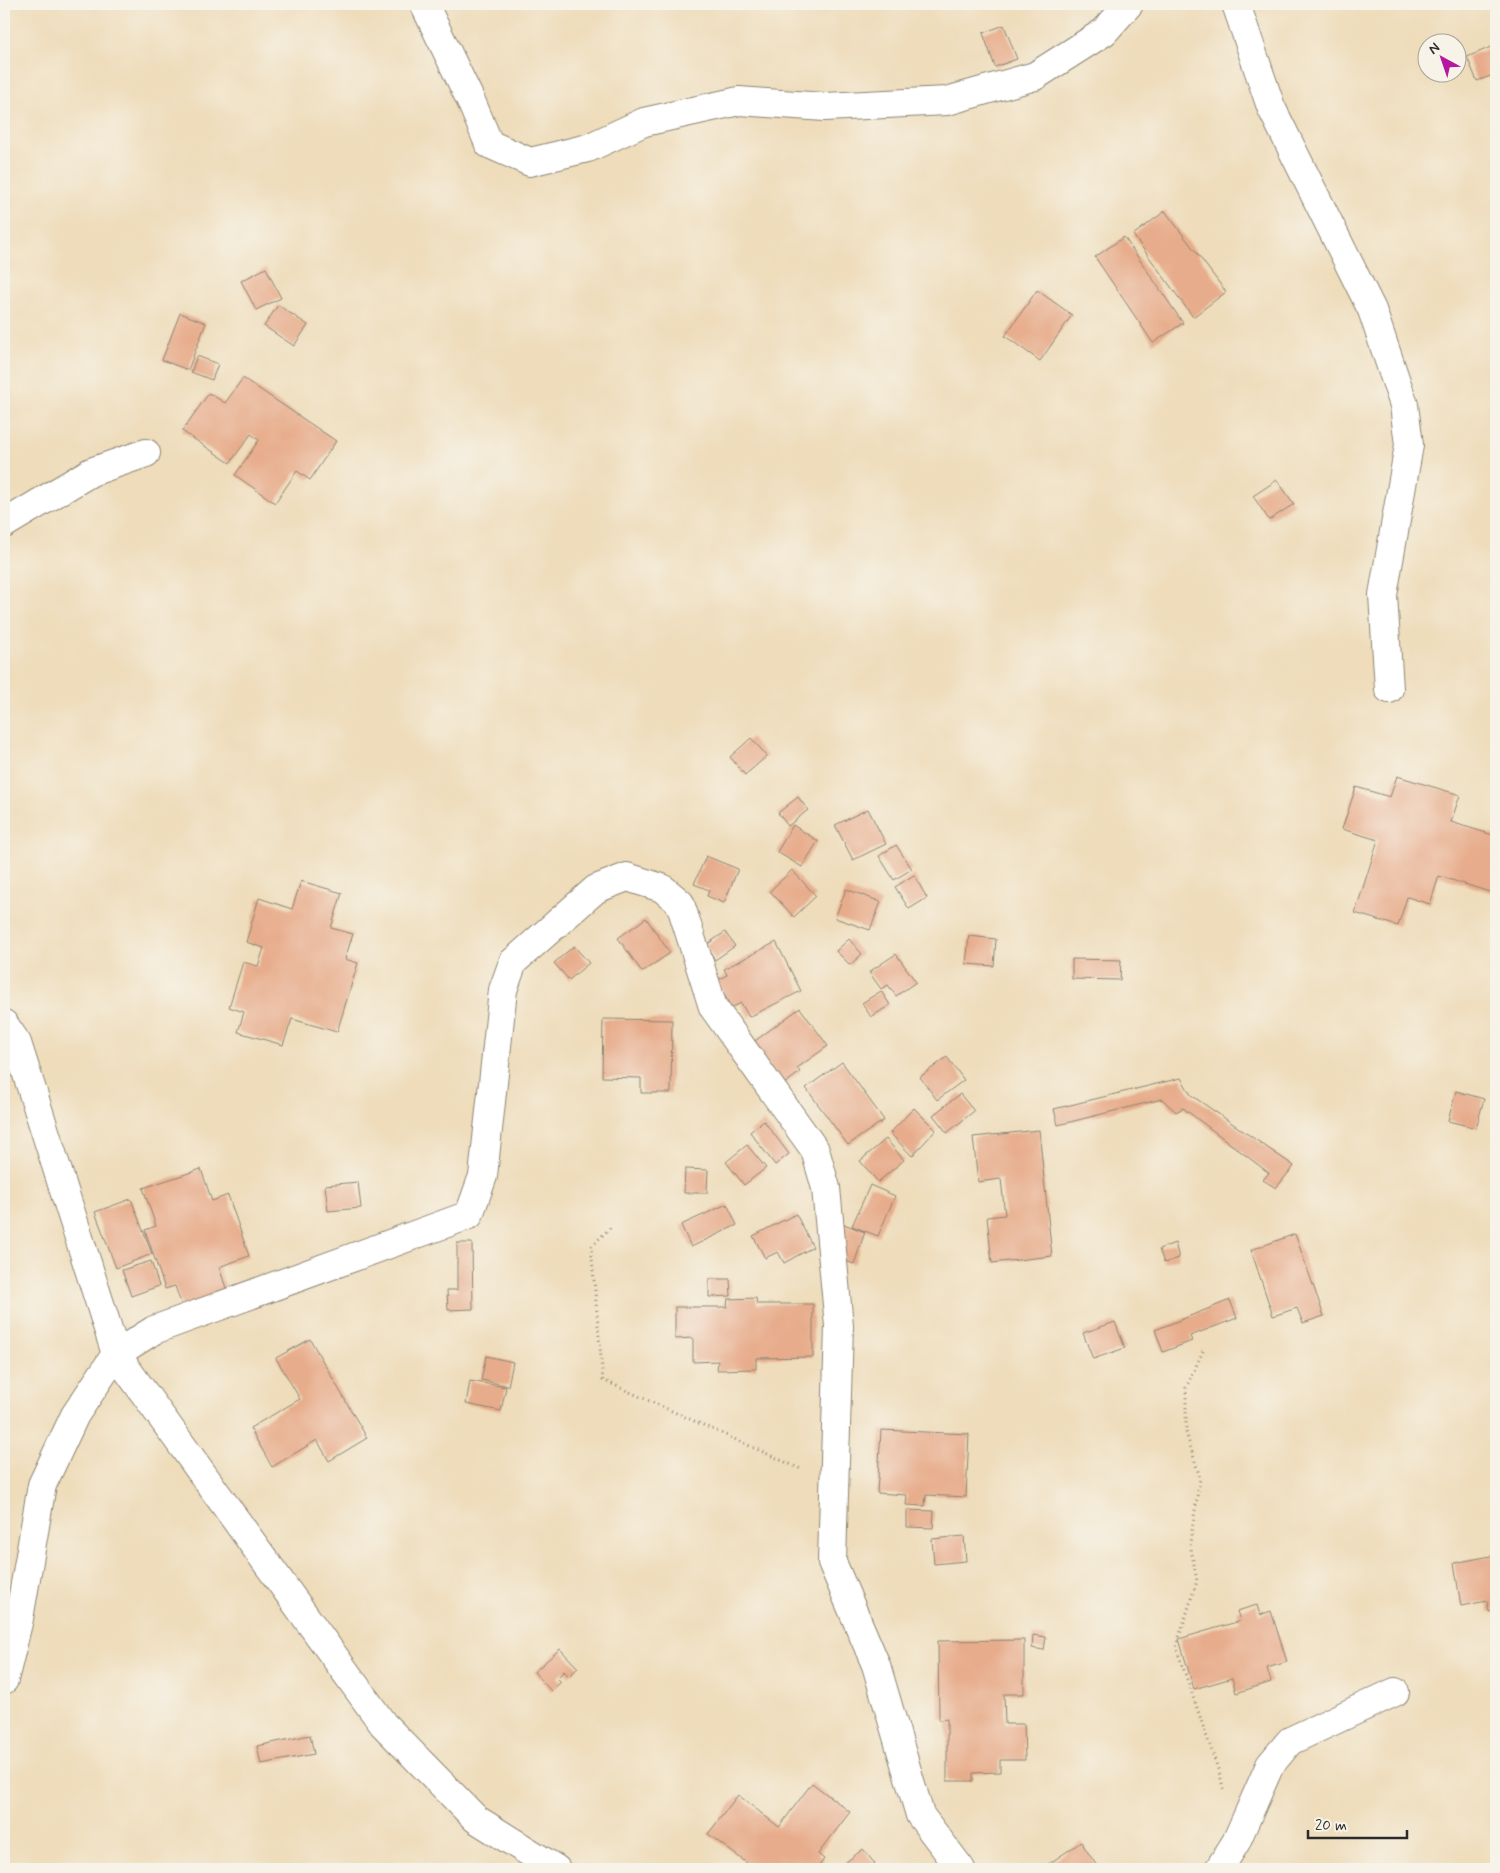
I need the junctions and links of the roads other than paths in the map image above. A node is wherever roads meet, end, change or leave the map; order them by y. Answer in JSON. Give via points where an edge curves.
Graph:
{"nodes":[{"id":1,"x":424,"y":4,"type":"edge"},
{"id":2,"x":1129,"y":4,"type":"edge"},
{"id":3,"x":1236,"y":4,"type":"edge"},
{"id":4,"x":146,"y":453,"type":"dead end"},
{"id":5,"x":4,"y":524,"type":"edge"},
{"id":6,"x":1389,"y":689,"type":"dead end"},
{"id":7,"x":4,"y":1024,"type":"edge"},
{"id":8,"x":116,"y":1354,"type":"junction"},
{"id":9,"x":4,"y":1680,"type":"edge"},
{"id":10,"x":1394,"y":1692,"type":"dead end"},
{"id":11,"x":556,"y":1869,"type":"edge"},
{"id":12,"x":962,"y":1869,"type":"edge"},
{"id":13,"x":1220,"y":1869,"type":"edge"}],
"edges":[{"from":1,"to":2,"type":"street","via":[[489,144],[530,162],[588,148],[644,122],[739,101],[824,107],[946,101],[1035,76],[1104,32]]},
{"from":3,"to":6,"type":"street","via":[[1271,107],[1372,310],[1404,405],[1409,445],[1383,595]]},
{"from":4,"to":5,"type":"street","via":[[91,472]]},
{"from":7,"to":8,"type":"street","via":[[17,1043]]},
{"from":8,"to":9,"type":"street","via":[[74,1415],[42,1485],[19,1619]]},
{"from":8,"to":11,"type":"street","via":[[383,1724],[476,1819]]},
{"from":8,"to":12,"type":"street","via":[[154,1330],[469,1215],[483,1176],[503,990],[513,962],[596,889],[627,877],[662,888],[680,903],[713,1007],[815,1150],[826,1188],[840,1326],[832,1562],[876,1664],[920,1815]]},
{"from":10,"to":13,"type":"street","via":[[1290,1741],[1270,1765],[1236,1842]]}]}
